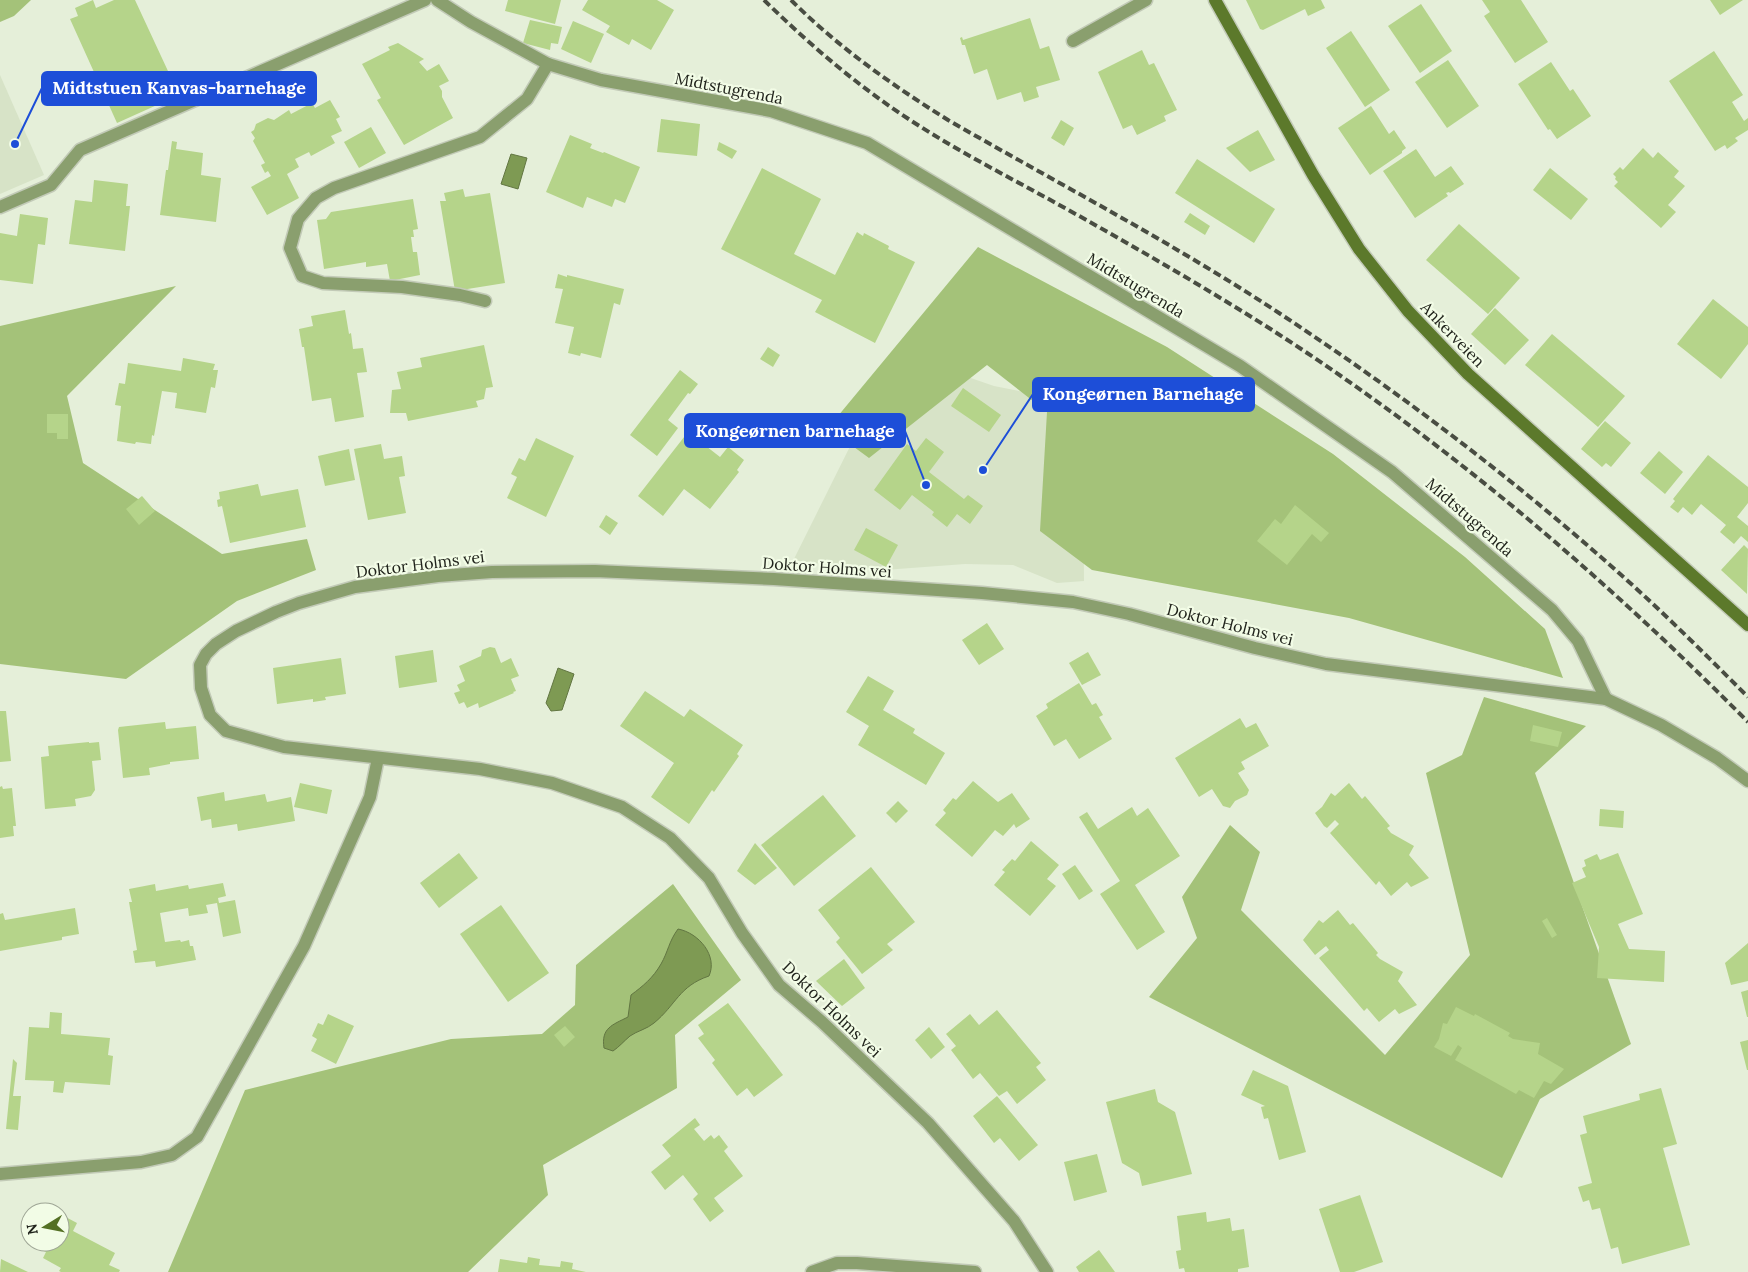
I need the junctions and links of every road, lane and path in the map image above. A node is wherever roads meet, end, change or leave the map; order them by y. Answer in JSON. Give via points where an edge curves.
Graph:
{"nodes":[{"id":1,"x":425,"y":0,"type":"edge"},
{"id":2,"x":438,"y":0,"type":"edge"},
{"id":3,"x":1146,"y":0,"type":"edge"},
{"id":4,"x":1215,"y":0,"type":"edge"},
{"id":5,"x":1074,"y":41,"type":"dead end"},
{"id":6,"x":548,"y":64,"type":"junction"},
{"id":7,"x":0,"y":207,"type":"edge"},
{"id":8,"x":485,"y":302,"type":"dead end"},
{"id":9,"x":1748,"y":625,"type":"edge"},
{"id":10,"x":1606,"y":699,"type":"junction"},
{"id":11,"x":378,"y":758,"type":"junction"},
{"id":12,"x":1748,"y":781,"type":"edge"},
{"id":13,"x":0,"y":1174,"type":"edge"},
{"id":14,"x":812,"y":1272,"type":"edge"},
{"id":15,"x":975,"y":1272,"type":"edge"},
{"id":16,"x":1047,"y":1272,"type":"edge"}],
"edges":[{"from":1,"to":7,"type":"street","via":[[80,150],[51,185]]},
{"from":2,"to":6,"type":"street","name":"Midtstugrenda"},
{"from":3,"to":5,"type":"street"},
{"from":4,"to":9,"type":"main road","name":"Ankerveien","via":[[1317,183],[1359,249],[1408,311],[1468,374]]},
{"from":6,"to":8,"type":"street","via":[[527,99],[480,137],[334,188],[316,198],[298,219],[290,248],[302,276],[322,283],[402,287]]},
{"from":6,"to":10,"type":"street","name":"Midtstugrenda","via":[[601,80],[771,111],[867,144],[1240,366],[1392,472],[1552,610],[1578,641]]},
{"from":10,"to":11,"type":"street","name":"Doktor Holms vei","via":[[1326,664],[1073,602],[774,579],[595,571],[492,572],[355,587],[276,612],[242,628],[206,654],[200,665],[201,688],[210,715],[226,731],[284,747]]},
{"from":10,"to":12,"type":"street","name":"Doktor Holms vei","via":[[1661,725],[1717,758]]},
{"from":11,"to":13,"type":"street","via":[[370,797],[304,946],[197,1137],[172,1155],[141,1162]]},
{"from":11,"to":16,"type":"street","name":"Doktor Holms vei","via":[[480,769],[552,783],[622,807],[670,838],[709,878],[779,985],[928,1123],[1014,1221]]},
{"from":14,"to":15,"type":"street","via":[[838,1263],[857,1262]]}]}
